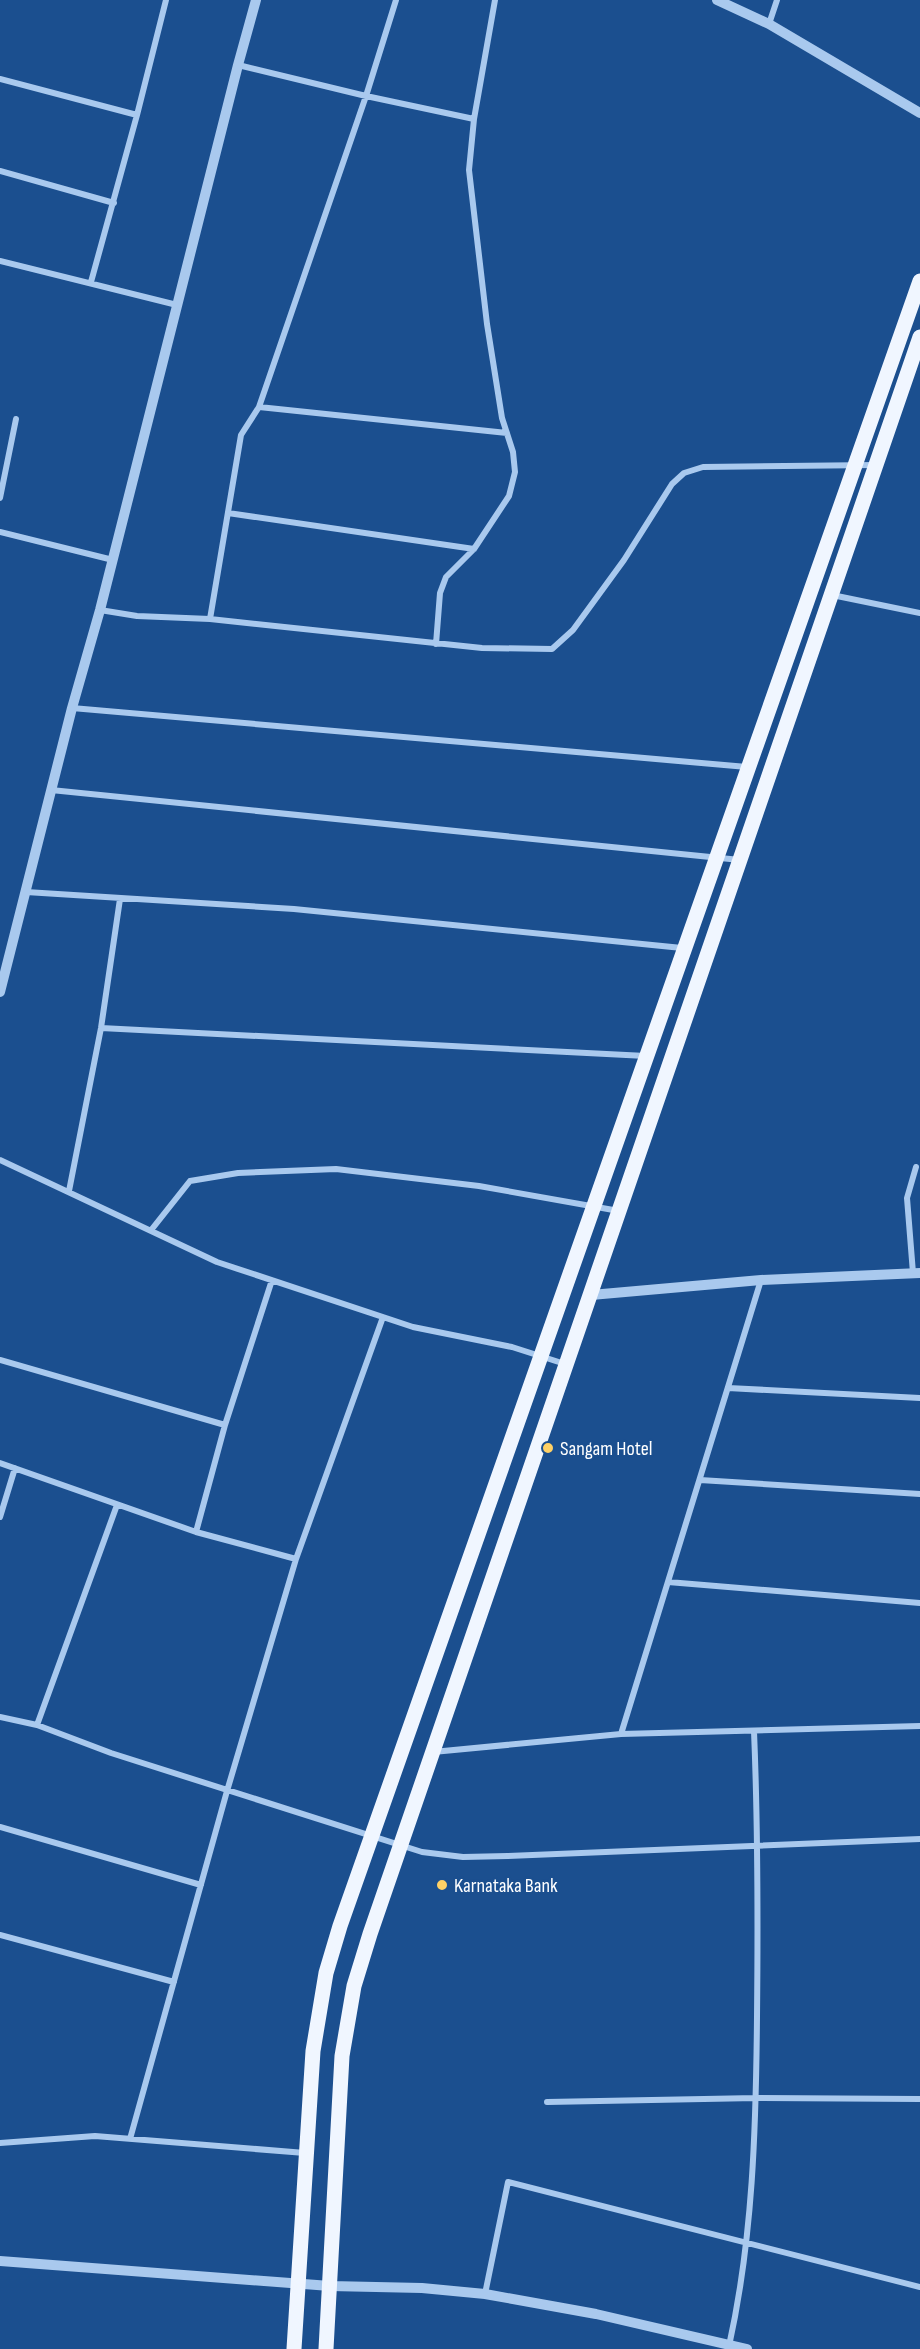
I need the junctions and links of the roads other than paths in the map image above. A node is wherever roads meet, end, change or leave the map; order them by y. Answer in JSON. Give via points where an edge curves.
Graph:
{"nodes":[{"id":1,"x":166,"y":0,"type":"edge"},
{"id":2,"x":256,"y":0,"type":"edge"},
{"id":3,"x":396,"y":0,"type":"edge"},
{"id":4,"x":495,"y":0,"type":"edge"},
{"id":5,"x":717,"y":0,"type":"edge"},
{"id":6,"x":777,"y":0,"type":"edge"},
{"id":7,"x":769,"y":24,"type":"junction"},
{"id":8,"x":238,"y":65,"type":"junction"},
{"id":9,"x":0,"y":79,"type":"edge"},
{"id":10,"x":366,"y":96,"type":"junction"},
{"id":11,"x":920,"y":113,"type":"edge"},
{"id":12,"x":137,"y":115,"type":"junction"},
{"id":13,"x":474,"y":118,"type":"junction"},
{"id":14,"x":0,"y":171,"type":"edge"},
{"id":15,"x":114,"y":203,"type":"junction"},
{"id":16,"x":0,"y":261,"type":"edge"},
{"id":17,"x":920,"y":281,"type":"edge"},
{"id":18,"x":91,"y":282,"type":"junction"},
{"id":19,"x":177,"y":305,"type":"junction"},
{"id":20,"x":920,"y":337,"type":"edge"},
{"id":21,"x":259,"y":407,"type":"junction"},
{"id":22,"x":16,"y":419,"type":"dead end"},
{"id":23,"x":507,"y":433,"type":"junction"},
{"id":24,"x":855,"y":465,"type":"junction"},
{"id":25,"x":878,"y":465,"type":"junction"},
{"id":26,"x":0,"y":498,"type":"edge"},
{"id":27,"x":228,"y":513,"type":"junction"},
{"id":28,"x":0,"y":532,"type":"edge"},
{"id":29,"x":474,"y":549,"type":"junction"},
{"id":30,"x":823,"y":555,"type":"junction"},
{"id":31,"x":113,"y":560,"type":"junction"},
{"id":32,"x":844,"y":563,"type":"junction"},
{"id":33,"x":832,"y":595,"type":"junction"},
{"id":34,"x":100,"y":610,"type":"junction"},
{"id":35,"x":920,"y":613,"type":"edge"},
{"id":36,"x":210,"y":619,"type":"junction"},
{"id":37,"x":436,"y":644,"type":"junction"},
{"id":38,"x":72,"y":708,"type":"junction"},
{"id":39,"x":748,"y":768,"type":"junction"},
{"id":40,"x":51,"y":790,"type":"junction"},
{"id":41,"x":717,"y":857,"type":"junction"},
{"id":42,"x":741,"y":860,"type":"junction"},
{"id":43,"x":26,"y":892,"type":"junction"},
{"id":44,"x":120,"y":899,"type":"junction"},
{"id":45,"x":685,"y":948,"type":"junction"},
{"id":46,"x":0,"y":992,"type":"edge"},
{"id":47,"x":101,"y":1028,"type":"junction"},
{"id":48,"x":647,"y":1056,"type":"junction"},
{"id":49,"x":0,"y":1160,"type":"edge"},
{"id":50,"x":916,"y":1167,"type":"dead end"},
{"id":51,"x":69,"y":1191,"type":"junction"},
{"id":52,"x":594,"y":1207,"type":"junction"},
{"id":53,"x":620,"y":1211,"type":"junction"},
{"id":54,"x":152,"y":1230,"type":"junction"},
{"id":55,"x":916,"y":1273,"type":"edge"},
{"id":56,"x":272,"y":1280,"type":"junction"},
{"id":57,"x":761,"y":1280,"type":"junction"},
{"id":58,"x":591,"y":1294,"type":"junction"},
{"id":59,"x":383,"y":1317,"type":"junction"},
{"id":60,"x":541,"y":1356,"type":"junction"},
{"id":61,"x":0,"y":1360,"type":"edge"},
{"id":62,"x":566,"y":1364,"type":"junction"},
{"id":63,"x":728,"y":1388,"type":"junction"},
{"id":64,"x":920,"y":1398,"type":"edge"},
{"id":65,"x":225,"y":1425,"type":"junction"},
{"id":66,"x":0,"y":1463,"type":"edge"},
{"id":67,"x":15,"y":1468,"type":"junction"},
{"id":68,"x":700,"y":1480,"type":"junction"},
{"id":69,"x":920,"y":1494,"type":"edge"},
{"id":70,"x":117,"y":1505,"type":"junction"},
{"id":71,"x":0,"y":1517,"type":"edge"},
{"id":72,"x":196,"y":1532,"type":"junction"},
{"id":73,"x":296,"y":1559,"type":"junction"},
{"id":74,"x":668,"y":1582,"type":"junction"},
{"id":75,"x":920,"y":1603,"type":"edge"},
{"id":76,"x":0,"y":1717,"type":"edge"},
{"id":77,"x":37,"y":1725,"type":"junction"},
{"id":78,"x":920,"y":1726,"type":"edge"},
{"id":79,"x":754,"y":1731,"type":"junction"},
{"id":80,"x":621,"y":1734,"type":"junction"},
{"id":81,"x":432,"y":1752,"type":"junction"},
{"id":82,"x":227,"y":1791,"type":"junction"},
{"id":83,"x":0,"y":1827,"type":"edge"},
{"id":84,"x":372,"y":1835,"type":"junction"},
{"id":85,"x":920,"y":1839,"type":"edge"},
{"id":86,"x":401,"y":1844,"type":"junction"},
{"id":87,"x":759,"y":1845,"type":"junction"},
{"id":88,"x":201,"y":1885,"type":"junction"},
{"id":89,"x":0,"y":1935,"type":"edge"},
{"id":90,"x":174,"y":1982,"type":"junction"},
{"id":91,"x":756,"y":2098,"type":"junction"},
{"id":92,"x":920,"y":2099,"type":"edge"},
{"id":93,"x":547,"y":2102,"type":"dead end"},
{"id":94,"x":130,"y":2139,"type":"junction"},
{"id":95,"x":0,"y":2143,"type":"edge"},
{"id":96,"x":306,"y":2153,"type":"junction"},
{"id":97,"x":747,"y":2241,"type":"junction"},
{"id":98,"x":0,"y":2261,"type":"edge"},
{"id":99,"x":298,"y":2284,"type":"junction"},
{"id":100,"x":330,"y":2286,"type":"junction"},
{"id":101,"x":920,"y":2287,"type":"edge"},
{"id":102,"x":485,"y":2294,"type":"junction"},
{"id":103,"x":729,"y":2347,"type":"edge"},
{"id":104,"x":294,"y":2349,"type":"edge"},
{"id":105,"x":326,"y":2349,"type":"edge"},
{"id":106,"x":747,"y":2349,"type":"edge"}],
"edges":[{"from":1,"to":12,"type":"street"},
{"from":2,"to":8,"type":"street"},
{"from":3,"to":10,"type":"street"},
{"from":4,"to":13,"type":"street"},
{"from":5,"to":7,"type":"street"},
{"from":6,"to":7,"type":"street"},
{"from":7,"to":11,"type":"street"},
{"from":8,"to":10,"type":"street"},
{"from":8,"to":19,"type":"street"},
{"from":9,"to":12,"type":"street"},
{"from":10,"to":13,"type":"street"},
{"from":10,"to":21,"type":"street"},
{"from":12,"to":15,"type":"street"},
{"from":13,"to":23,"type":"street","via":[[469,170],[487,324]]},
{"from":14,"to":15,"type":"street"},
{"from":15,"to":18,"type":"street"},
{"from":16,"to":18,"type":"street"},
{"from":17,"to":24,"type":"main road"},
{"from":18,"to":19,"type":"street"},
{"from":19,"to":31,"type":"street"},
{"from":20,"to":25,"type":"main road"},
{"from":21,"to":23,"type":"street"},
{"from":21,"to":27,"type":"street","via":[[241,435]]},
{"from":22,"to":26,"type":"street"},
{"from":23,"to":29,"type":"street","via":[[515,472],[509,496]]},
{"from":24,"to":25,"type":"street"},
{"from":24,"to":30,"type":"main road"},
{"from":24,"to":37,"type":"street","via":[[703,467],[684,473],[672,484],[573,630],[552,649]]},
{"from":25,"to":32,"type":"main road"},
{"from":27,"to":29,"type":"street"},
{"from":27,"to":36,"type":"street"},
{"from":28,"to":31,"type":"street"},
{"from":29,"to":37,"type":"street","via":[[446,577],[440,593]]},
{"from":30,"to":32,"type":"main road"},
{"from":30,"to":39,"type":"main road"},
{"from":31,"to":34,"type":"street"},
{"from":32,"to":33,"type":"main road"},
{"from":33,"to":35,"type":"street"},
{"from":33,"to":42,"type":"main road"},
{"from":34,"to":36,"type":"street"},
{"from":34,"to":38,"type":"street"},
{"from":36,"to":37,"type":"street"},
{"from":38,"to":39,"type":"street"},
{"from":38,"to":40,"type":"street"},
{"from":39,"to":41,"type":"main road"},
{"from":40,"to":41,"type":"street"},
{"from":40,"to":43,"type":"street"},
{"from":41,"to":42,"type":"street"},
{"from":41,"to":45,"type":"main road"},
{"from":42,"to":53,"type":"main road"},
{"from":43,"to":44,"type":"street"},
{"from":43,"to":46,"type":"street"},
{"from":44,"to":45,"type":"street","via":[[294,909]]},
{"from":44,"to":47,"type":"street"},
{"from":45,"to":48,"type":"main road"},
{"from":47,"to":48,"type":"street"},
{"from":47,"to":51,"type":"street"},
{"from":48,"to":52,"type":"main road"},
{"from":49,"to":51,"type":"street"},
{"from":50,"to":55,"type":"street","via":[[908,1198]]},
{"from":51,"to":54,"type":"street"},
{"from":52,"to":53,"type":"street"},
{"from":52,"to":54,"type":"street","via":[[479,1186],[336,1169],[238,1173],[190,1181]]},
{"from":52,"to":60,"type":"main road"},
{"from":53,"to":58,"type":"main road"},
{"from":54,"to":56,"type":"street","via":[[217,1262]]},
{"from":55,"to":57,"type":"street"},
{"from":56,"to":59,"type":"street"},
{"from":56,"to":65,"type":"street"},
{"from":57,"to":58,"type":"street"},
{"from":57,"to":63,"type":"street"},
{"from":58,"to":62,"type":"main road"},
{"from":59,"to":60,"type":"street"},
{"from":59,"to":73,"type":"street"},
{"from":60,"to":62,"type":"street"},
{"from":60,"to":84,"type":"main road"},
{"from":61,"to":65,"type":"street"},
{"from":62,"to":81,"type":"main road"},
{"from":63,"to":64,"type":"street"},
{"from":63,"to":68,"type":"street"},
{"from":65,"to":72,"type":"street"},
{"from":66,"to":67,"type":"street"},
{"from":67,"to":70,"type":"street"},
{"from":67,"to":71,"type":"street"},
{"from":68,"to":69,"type":"street"},
{"from":68,"to":74,"type":"street"},
{"from":70,"to":72,"type":"street"},
{"from":70,"to":77,"type":"street"},
{"from":72,"to":73,"type":"street"},
{"from":73,"to":82,"type":"street"},
{"from":74,"to":75,"type":"street"},
{"from":74,"to":80,"type":"street"},
{"from":76,"to":77,"type":"street"},
{"from":77,"to":82,"type":"street"},
{"from":78,"to":79,"type":"street"},
{"from":79,"to":80,"type":"street"},
{"from":79,"to":87,"type":"street"},
{"from":80,"to":81,"type":"street"},
{"from":81,"to":86,"type":"main road"},
{"from":82,"to":84,"type":"street"},
{"from":82,"to":88,"type":"street"},
{"from":83,"to":88,"type":"street"},
{"from":84,"to":86,"type":"street"},
{"from":84,"to":96,"type":"main road","via":[[326,1973],[313,2051]]},
{"from":85,"to":87,"type":"street"},
{"from":86,"to":87,"type":"street","via":[[422,1852],[463,1857]]},
{"from":86,"to":100,"type":"main road","via":[[357,1976],[347,2019]]},
{"from":87,"to":91,"type":"street"},
{"from":88,"to":90,"type":"street"},
{"from":89,"to":90,"type":"street"},
{"from":90,"to":94,"type":"street"},
{"from":91,"to":92,"type":"street"},
{"from":91,"to":93,"type":"street"},
{"from":91,"to":97,"type":"street"},
{"from":94,"to":95,"type":"street","via":[[95,2136]]},
{"from":94,"to":96,"type":"street"},
{"from":96,"to":99,"type":"main road"},
{"from":97,"to":101,"type":"street"},
{"from":97,"to":102,"type":"street","via":[[508,2182]]},
{"from":97,"to":103,"type":"street"},
{"from":98,"to":99,"type":"street"},
{"from":99,"to":100,"type":"street"},
{"from":99,"to":104,"type":"main road"},
{"from":100,"to":102,"type":"street"},
{"from":100,"to":105,"type":"main road"},
{"from":102,"to":103,"type":"street","via":[[596,2314]]},
{"from":103,"to":106,"type":"street"}]}
